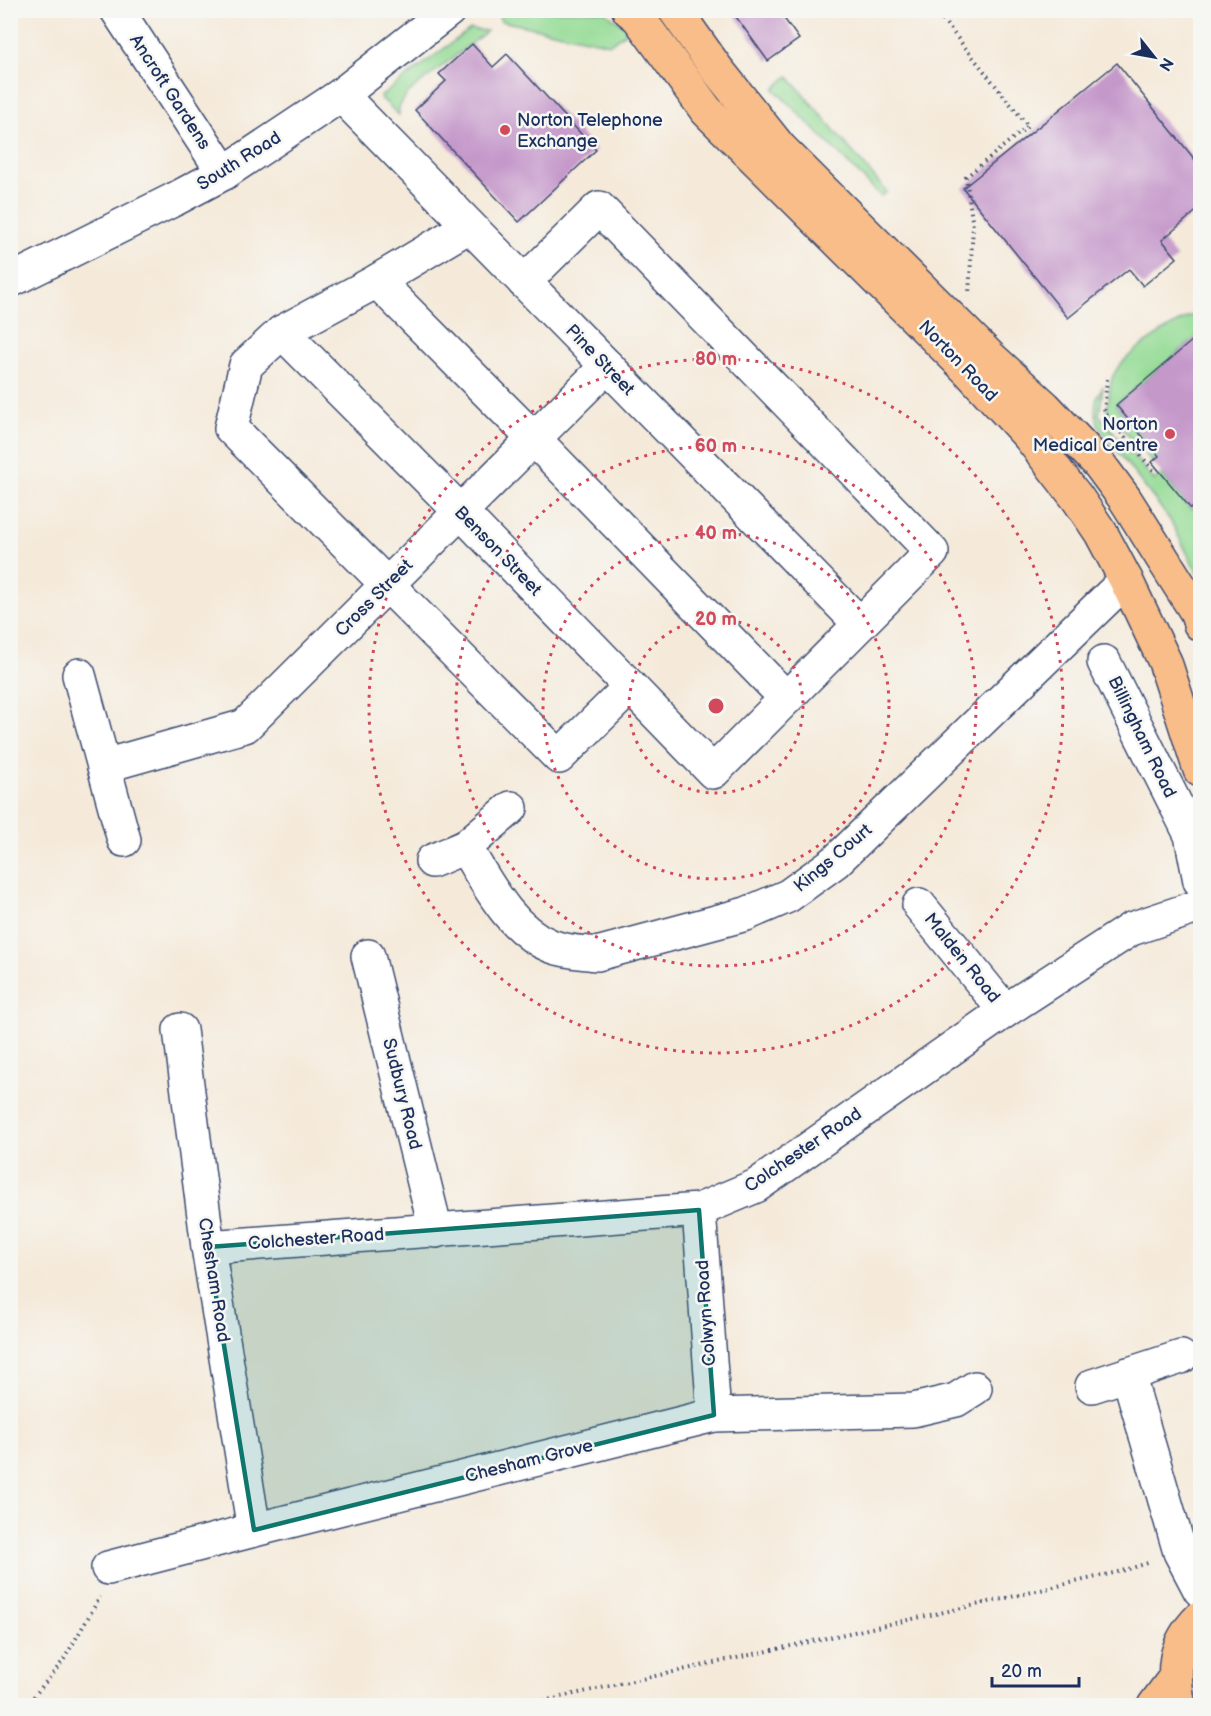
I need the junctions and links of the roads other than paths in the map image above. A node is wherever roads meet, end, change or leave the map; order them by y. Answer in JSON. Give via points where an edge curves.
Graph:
{"nodes":[{"id":1,"x":117,"y":10,"type":"edge"},
{"id":2,"x":449,"y":10,"type":"edge"},
{"id":3,"x":629,"y":10,"type":"edge"},
{"id":4,"x":675,"y":10,"type":"edge"},
{"id":5,"x":341,"y":95,"type":"junction"},
{"id":6,"x":224,"y":173,"type":"junction"},
{"id":7,"x":469,"y":226,"type":"junction"},
{"id":8,"x":10,"y":281,"type":"edge"},
{"id":9,"x":377,"y":281,"type":"junction"},
{"id":10,"x":524,"y":282,"type":"junction"},
{"id":11,"x":282,"y":332,"type":"junction"},
{"id":12,"x":607,"y":366,"type":"junction"},
{"id":13,"x":534,"y":439,"type":"junction"},
{"id":14,"x":460,"y":512,"type":"junction"},
{"id":15,"x":1126,"y":580,"type":"junction"},
{"id":16,"x":388,"y":585,"type":"junction"},
{"id":17,"x":860,"y":624,"type":"junction"},
{"id":18,"x":1200,"y":624,"type":"edge"},
{"id":19,"x":1104,"y":662,"type":"dead end"},
{"id":20,"x":79,"y":675,"type":"dead end"},
{"id":21,"x":630,"y":687,"type":"junction"},
{"id":22,"x":786,"y":698,"type":"junction"},
{"id":23,"x":104,"y":766,"type":"junction"},
{"id":24,"x":1200,"y":770,"type":"edge"},
{"id":25,"x":511,"y":808,"type":"dead end"},
{"id":26,"x":124,"y":840,"type":"dead end"},
{"id":27,"x":465,"y":847,"type":"junction"},
{"id":28,"x":432,"y":861,"type":"dead end"},
{"id":29,"x":1200,"y":881,"type":"edge"},
{"id":30,"x":919,"y":905,"type":"dead end"},
{"id":31,"x":1200,"y":906,"type":"edge"},
{"id":32,"x":368,"y":956,"type":"dead end"},
{"id":33,"x":1005,"y":1011,"type":"junction"},
{"id":34,"x":180,"y":1030,"type":"dead end"},
{"id":35,"x":699,"y":1210,"type":"junction"},
{"id":36,"x":436,"y":1231,"type":"junction"},
{"id":37,"x":207,"y":1247,"type":"junction"},
{"id":38,"x":1181,"y":1357,"type":"dead end"},
{"id":39,"x":1128,"y":1374,"type":"junction"},
{"id":40,"x":1092,"y":1386,"type":"dead end"},
{"id":41,"x":963,"y":1402,"type":"dead end"},
{"id":42,"x":714,"y":1415,"type":"junction"},
{"id":43,"x":254,"y":1530,"type":"junction"},
{"id":44,"x":108,"y":1568,"type":"road end"},
{"id":45,"x":1200,"y":1590,"type":"edge"},
{"id":46,"x":1200,"y":1618,"type":"edge"},
{"id":47,"x":1176,"y":1692,"type":"edge"},
{"id":48,"x":1154,"y":1706,"type":"edge"}],
"edges":[{"from":1,"to":6,"type":"street","name":"Ancroft Gardens"},
{"from":2,"to":5,"type":"street","name":"South Road"},
{"from":3,"to":15,"type":"main road","name":"Norton Road","via":[[706,110],[1029,435],[1083,506]]},
{"from":4,"to":18,"type":"main road","name":"Norton Road","via":[[780,148],[990,357],[1046,407],[1099,464],[1129,505],[1197,613]]},
{"from":5,"to":6,"type":"street","name":"South Road"},
{"from":5,"to":7,"type":"street","name":"Pine Street"},
{"from":6,"to":8,"type":"street","name":"South Road"},
{"from":7,"to":9,"type":"street"},
{"from":7,"to":10,"type":"street","name":"Pine Street"},
{"from":9,"to":11,"type":"street"},
{"from":9,"to":13,"type":"street"},
{"from":10,"to":12,"type":"street","name":"Pine Street"},
{"from":10,"to":17,"type":"street","via":[[598,208],[607,217],[932,552]]},
{"from":11,"to":14,"type":"street","name":"Benson Street"},
{"from":11,"to":16,"type":"street","via":[[246,365],[231,428]]},
{"from":12,"to":13,"type":"street","name":"Cross Street"},
{"from":12,"to":17,"type":"street","name":"Pine Street"},
{"from":13,"to":14,"type":"street","name":"Cross Street"},
{"from":13,"to":22,"type":"street"},
{"from":14,"to":16,"type":"street","name":"Cross Street"},
{"from":14,"to":21,"type":"street","name":"Benson Street"},
{"from":15,"to":24,"type":"main road","name":"Norton Road","via":[[1166,662]]},
{"from":15,"to":27,"type":"street","name":"Kings Court","via":[[835,862],[788,896],[747,914],[597,954],[574,952],[528,934],[492,890]]},
{"from":16,"to":21,"type":"street","via":[[559,757]]},
{"from":16,"to":23,"type":"street","name":"Cross Street","via":[[245,726]]},
{"from":17,"to":22,"type":"street"},
{"from":19,"to":29,"type":"street","name":"Billingham Road","via":[[1191,835]]},
{"from":20,"to":23,"type":"street"},
{"from":21,"to":22,"type":"street","name":"Benson Street","via":[[713,771]]},
{"from":23,"to":26,"type":"street"},
{"from":25,"to":27,"type":"street"},
{"from":27,"to":28,"type":"street"},
{"from":30,"to":33,"type":"street","name":"Malden Road"},
{"from":31,"to":33,"type":"street","name":"Colchester Road","via":[[1131,929]]},
{"from":32,"to":36,"type":"street","name":"Sudbury Road"},
{"from":33,"to":35,"type":"street","name":"Colchester Road","via":[[756,1186]]},
{"from":34,"to":37,"type":"street","name":"Chesham Road"},
{"from":35,"to":36,"type":"street","name":"Colchester Road"},
{"from":35,"to":42,"type":"street","name":"Colwyn Road"},
{"from":36,"to":37,"type":"street","name":"Colchester Road"},
{"from":37,"to":43,"type":"street","name":"Chesham Road"},
{"from":38,"to":39,"type":"street"},
{"from":39,"to":40,"type":"street"},
{"from":39,"to":45,"type":"street","via":[[1180,1552]]},
{"from":41,"to":42,"type":"street","name":"Chesham Grove","via":[[913,1410]]},
{"from":42,"to":43,"type":"street","name":"Chesham Grove"},
{"from":43,"to":44,"type":"street","name":"Chesham Grove"},
{"from":46,"to":47,"type":"main road","via":[[1178,1652]]},
{"from":47,"to":48,"type":"main road"}]}
